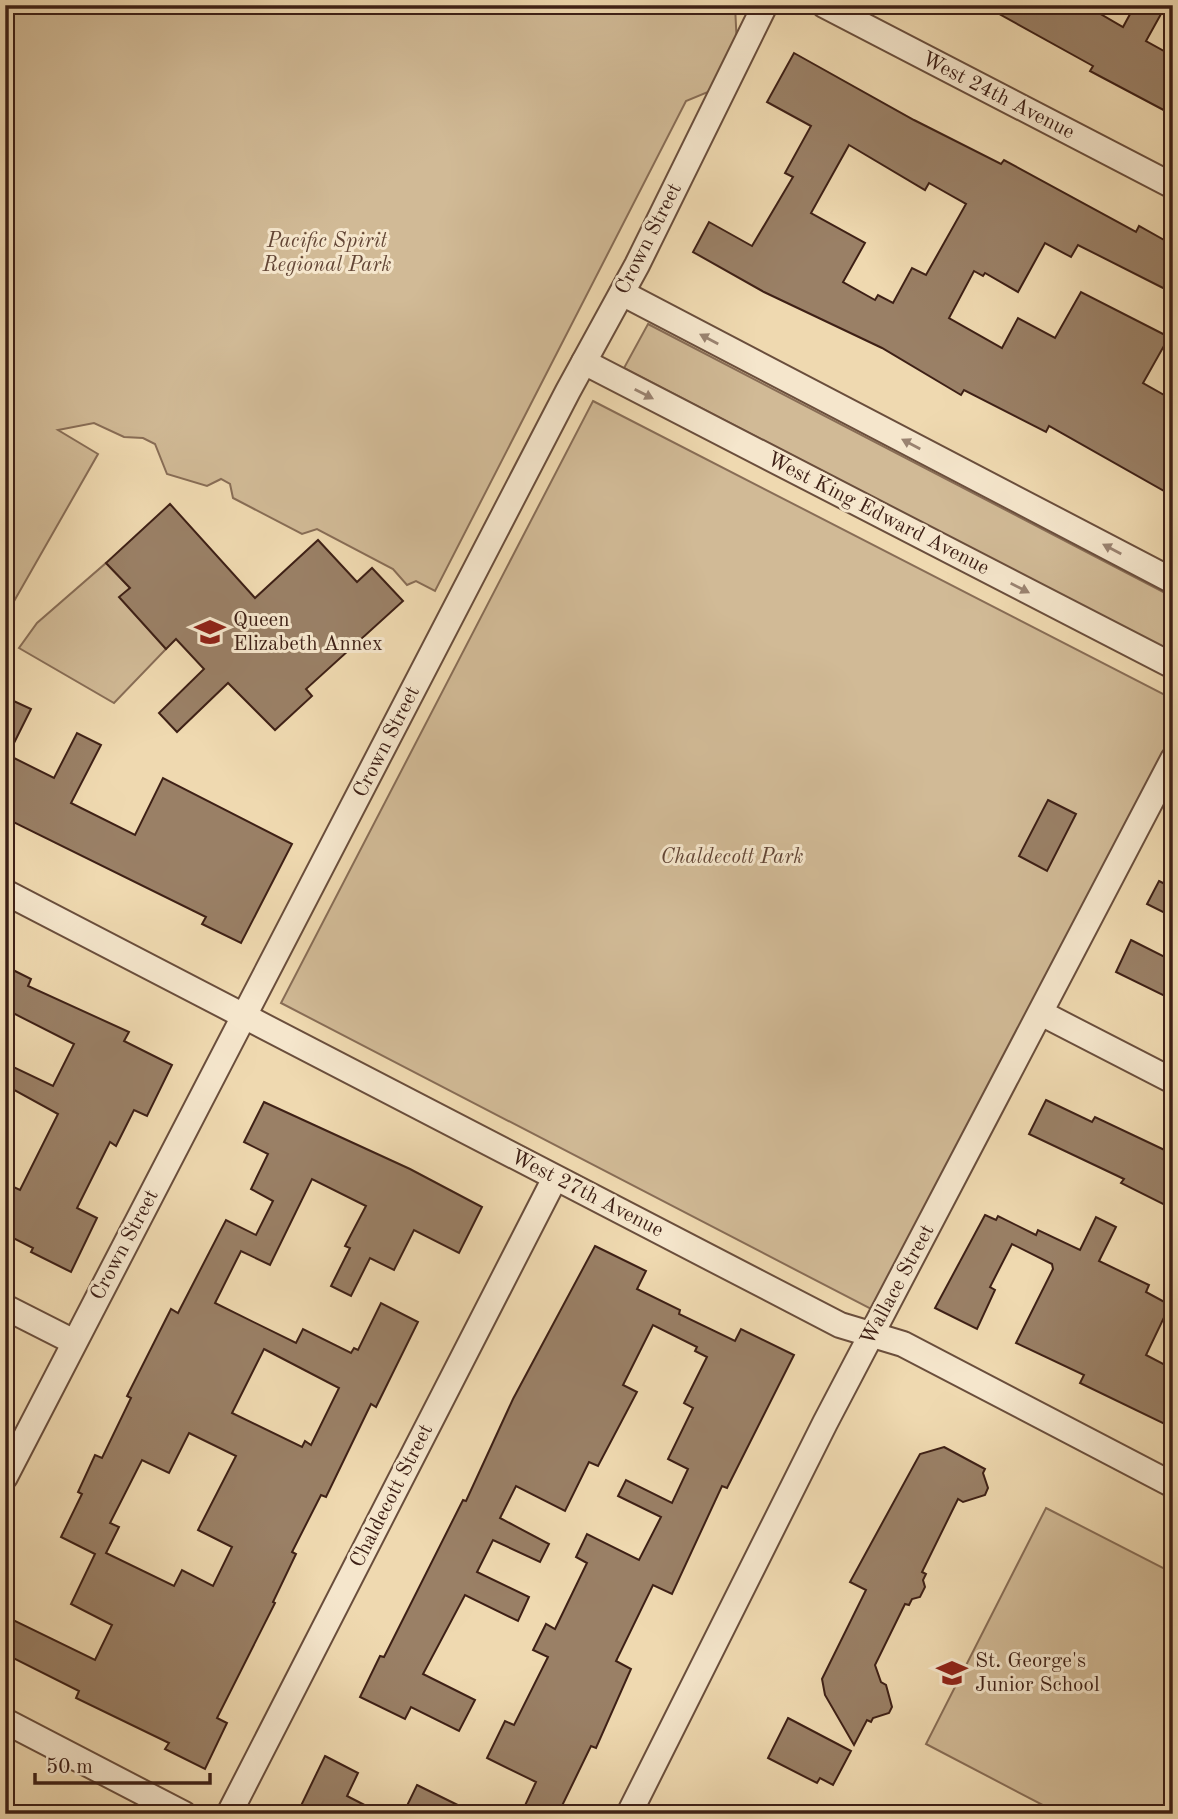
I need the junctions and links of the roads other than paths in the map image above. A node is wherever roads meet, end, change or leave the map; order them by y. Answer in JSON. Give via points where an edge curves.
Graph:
{"nodes":[{"id":1,"x":765,"y":5,"type":"edge"},
{"id":2,"x":824,"y":5,"type":"edge"},
{"id":3,"x":1173,"y":186,"type":"edge"},
{"id":4,"x":622,"y":293,"type":"junction"},
{"id":5,"x":583,"y":362,"type":"junction"},
{"id":6,"x":1173,"y":581,"type":"edge"},
{"id":7,"x":1173,"y":666,"type":"edge"},
{"id":8,"x":1173,"y":759,"type":"edge"},
{"id":9,"x":5,"y":891,"type":"edge"},
{"id":10,"x":1041,"y":1013,"type":"junction"},
{"id":11,"x":244,"y":1016,"type":"junction"},
{"id":12,"x":1173,"y":1081,"type":"edge"},
{"id":13,"x":555,"y":1178,"type":"junction"},
{"id":14,"x":5,"y":1307,"type":"edge"},
{"id":15,"x":871,"y":1336,"type":"junction"},
{"id":16,"x":74,"y":1342,"type":"junction"},
{"id":17,"x":5,"y":1477,"type":"edge"},
{"id":18,"x":1173,"y":1485,"type":"edge"},
{"id":19,"x":5,"y":1721,"type":"edge"},
{"id":20,"x":184,"y":1814,"type":"edge"},
{"id":21,"x":229,"y":1814,"type":"edge"},
{"id":22,"x":629,"y":1814,"type":"edge"}],
"edges":[{"from":1,"to":4,"type":"street","name":"Crown Street"},
{"from":2,"to":3,"type":"street","name":"West 24th Avenue"},
{"from":4,"to":5,"type":"street","name":"Crown Street"},
{"from":6,"to":4,"type":"street","one_way":true},
{"from":5,"to":7,"type":"street","name":"West King Edward Avenue","one_way":true},
{"from":5,"to":11,"type":"street","name":"Crown Street"},
{"from":8,"to":10,"type":"street","name":"Wallace Street"},
{"from":9,"to":11,"type":"street","name":"West 27th Avenue"},
{"from":10,"to":12,"type":"street"},
{"from":10,"to":15,"type":"street","name":"Wallace Street"},
{"from":11,"to":13,"type":"street","name":"West 27th Avenue"},
{"from":11,"to":16,"type":"street","name":"Crown Street"},
{"from":13,"to":15,"type":"street","name":"West 27th Avenue","via":[[840,1325]]},
{"from":13,"to":21,"type":"street","name":"Chaldecott Street"},
{"from":14,"to":16,"type":"street"},
{"from":15,"to":18,"type":"street","name":"West 27th Avenue","via":[[903,1344]]},
{"from":15,"to":22,"type":"street","name":"Wallace Street"},
{"from":16,"to":17,"type":"street","name":"Crown Street"},
{"from":19,"to":20,"type":"street"}]}
